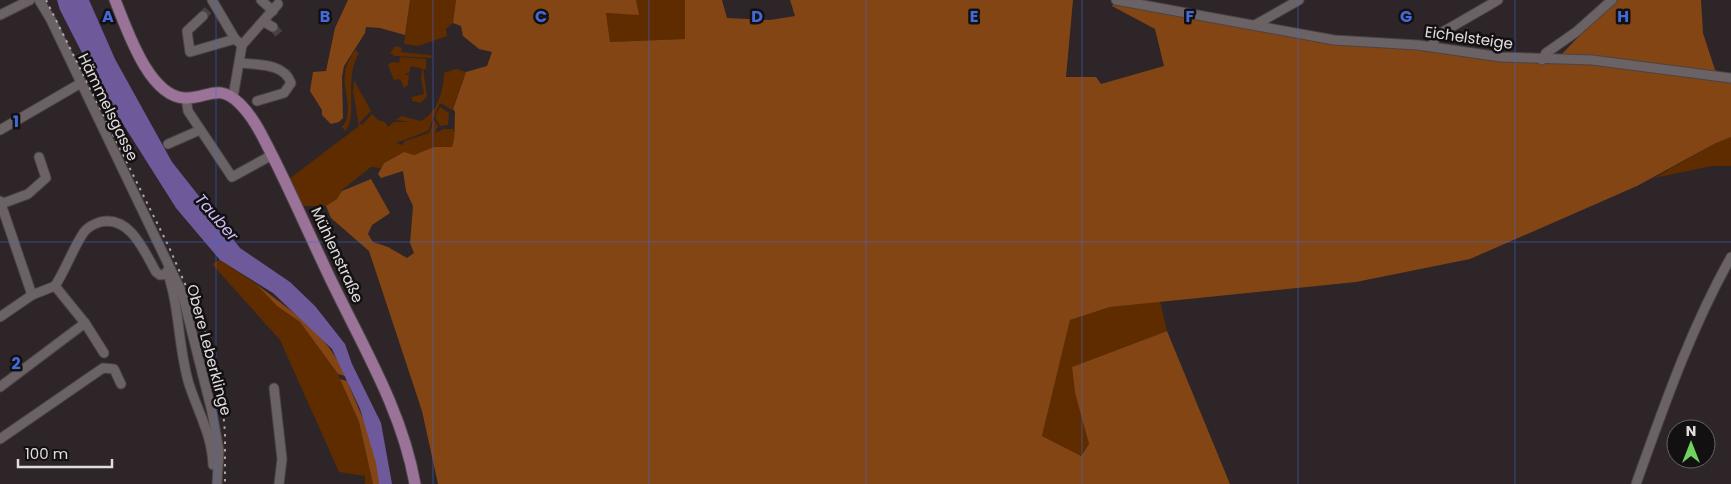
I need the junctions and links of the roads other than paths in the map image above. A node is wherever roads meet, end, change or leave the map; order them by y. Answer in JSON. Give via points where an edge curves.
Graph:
{"nodes":[{"id":1,"x":30,"y":0,"type":"edge"},
{"id":2,"x":39,"y":0,"type":"edge"},
{"id":3,"x":115,"y":0,"type":"edge"},
{"id":4,"x":262,"y":0,"type":"edge"},
{"id":5,"x":1116,"y":0,"type":"edge"},
{"id":6,"x":1299,"y":0,"type":"edge"},
{"id":7,"x":1498,"y":0,"type":"edge"},
{"id":8,"x":1612,"y":0,"type":"edge"},
{"id":9,"x":1146,"y":2,"type":"edge"},
{"id":10,"x":278,"y":4,"type":"edge"},
{"id":11,"x":209,"y":8,"type":"edge"},
{"id":12,"x":0,"y":15,"type":"edge"},
{"id":13,"x":264,"y":22,"type":"junction"},
{"id":14,"x":1255,"y":25,"type":"junction"},
{"id":15,"x":273,"y":27,"type":"tunnel mouth"},
{"id":16,"x":239,"y":42,"type":"junction"},
{"id":17,"x":1432,"y":46,"type":"junction"},
{"id":18,"x":1542,"y":60,"type":"junction"},
{"id":19,"x":240,"y":63,"type":"junction"},
{"id":20,"x":1731,"y":78,"type":"edge"},
{"id":21,"x":81,"y":84,"type":"junction"},
{"id":22,"x":233,"y":97,"type":"junction"},
{"id":23,"x":186,"y":98,"type":"junction"},
{"id":24,"x":257,"y":101,"type":"dead end"},
{"id":25,"x":1,"y":128,"type":"edge"},
{"id":26,"x":200,"y":130,"type":"junction"},
{"id":27,"x":168,"y":144,"type":"dead end"},
{"id":28,"x":272,"y":154,"type":"junction"},
{"id":29,"x":39,"y":156,"type":"dead end"},
{"id":30,"x":0,"y":203,"type":"edge"},
{"id":31,"x":152,"y":227,"type":"junction"},
{"id":32,"x":1731,"y":258,"type":"edge"},
{"id":33,"x":168,"y":274,"type":"junction"},
{"id":34,"x":55,"y":286,"type":"junction"},
{"id":35,"x":32,"y":295,"type":"junction"},
{"id":36,"x":0,"y":317,"type":"edge"},
{"id":37,"x":85,"y":323,"type":"junction"},
{"id":38,"x":104,"y":353,"type":"dead end"},
{"id":39,"x":121,"y":384,"type":"dead end"},
{"id":40,"x":0,"y":387,"type":"edge"},
{"id":41,"x":274,"y":388,"type":"dead end"},
{"id":42,"x":0,"y":439,"type":"edge"},
{"id":43,"x":215,"y":484,"type":"edge"},
{"id":44,"x":279,"y":484,"type":"edge"},
{"id":45,"x":415,"y":484,"type":"edge"},
{"id":46,"x":1636,"y":484,"type":"edge"}],
"edges":[{"from":1,"to":12,"type":"street"},
{"from":2,"to":21,"type":"street","name":"Hämmelsgasse"},
{"from":3,"to":23,"type":"main road","via":[[150,74],[170,93]]},
{"from":4,"to":10,"type":"street"},
{"from":5,"to":9,"type":"street","name":"Eichelsteige"},
{"from":6,"to":14,"type":"street"},
{"from":7,"to":17,"type":"street","via":[[1441,33]]},
{"from":8,"to":18,"type":"street","via":[[1546,53]]},
{"from":9,"to":14,"type":"street","name":"Eichelsteige"},
{"from":10,"to":13,"type":"street"},
{"from":11,"to":16,"type":"street"},
{"from":11,"to":16,"type":"street","via":[[187,30],[190,52]]},
{"from":13,"to":15,"type":"street"},
{"from":13,"to":16,"type":"street"},
{"from":14,"to":17,"type":"street","name":"Eichelsteige","via":[[1334,40]]},
{"from":16,"to":19,"type":"street"},
{"from":17,"to":18,"type":"street","name":"Eichelsteige"},
{"from":18,"to":20,"type":"street","name":"Eichelsteige","via":[[1592,60]]},
{"from":19,"to":22,"type":"street"},
{"from":19,"to":24,"type":"street","via":[[278,68],[288,75],[291,83],[284,93]]},
{"from":21,"to":25,"type":"street"},
{"from":21,"to":31,"type":"street","name":"Hämmelsgasse"},
{"from":22,"to":23,"type":"main road","via":[[216,92]]},
{"from":22,"to":28,"type":"main road","name":"Mühlenstraße","via":[[252,119]]},
{"from":23,"to":26,"type":"street","via":[[188,111]]},
{"from":26,"to":27,"type":"street"},
{"from":26,"to":28,"type":"street","via":[[232,177]]},
{"from":28,"to":45,"type":"main road","name":"Mühlenstraße","via":[[389,401],[404,440]]},
{"from":29,"to":30,"type":"street","via":[[46,178],[28,194]]},
{"from":30,"to":35,"type":"street"},
{"from":31,"to":33,"type":"street","via":[[150,233]]},
{"from":31,"to":43,"type":"street","name":"Obere Leberklinge","via":[[182,293],[204,375],[218,451]]},
{"from":32,"to":46,"type":"street","via":[[1707,300],[1688,345]]},
{"from":33,"to":34,"type":"street","via":[[156,272],[133,233],[124,226],[104,221],[88,227],[83,233]]},
{"from":33,"to":43,"type":"street","via":[[189,384],[212,446]]},
{"from":34,"to":35,"type":"street"},
{"from":34,"to":37,"type":"street"},
{"from":35,"to":36,"type":"street"},
{"from":37,"to":38,"type":"street"},
{"from":37,"to":40,"type":"street"},
{"from":39,"to":42,"type":"street","via":[[114,369],[103,368]]},
{"from":41,"to":44,"type":"street","via":[[282,459]]}]}
